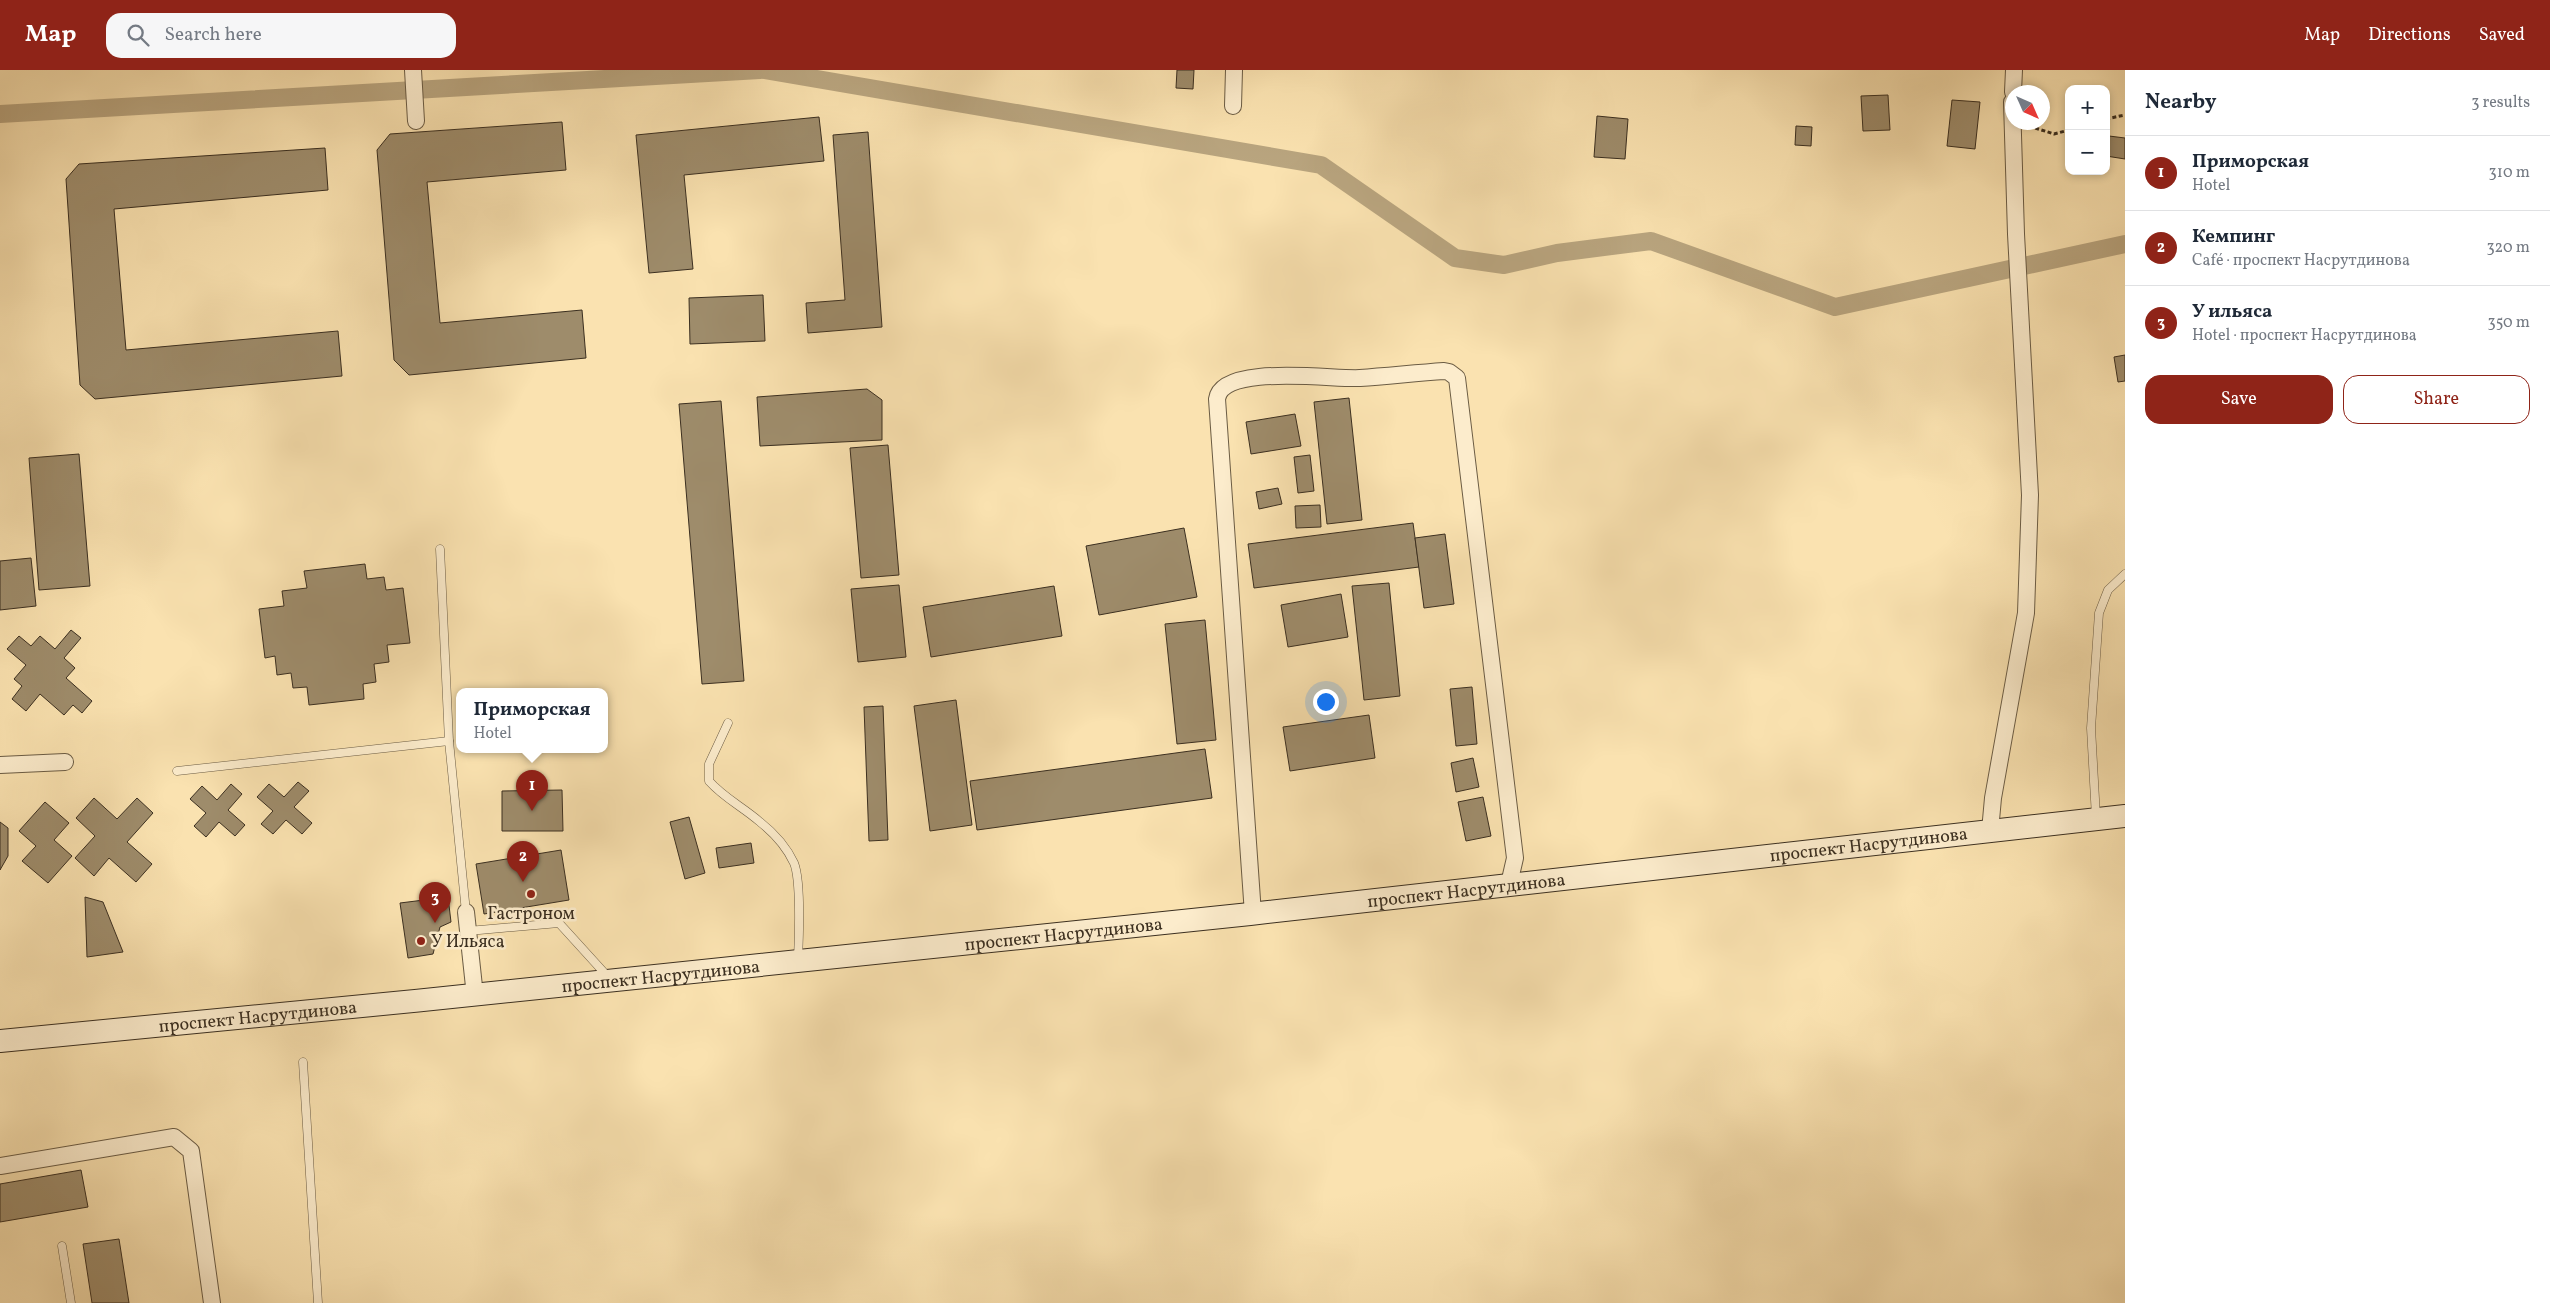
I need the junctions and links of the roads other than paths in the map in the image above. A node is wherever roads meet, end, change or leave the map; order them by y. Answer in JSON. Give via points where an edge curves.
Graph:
{"nodes":[{"id":1,"x":413,"y":70,"type":"edge"},
{"id":2,"x":1234,"y":70,"type":"edge"},
{"id":3,"x":2014,"y":70,"type":"edge"},
{"id":4,"x":2013,"y":85,"type":"edge"},
{"id":5,"x":1233,"y":106,"type":"dead end"},
{"id":6,"x":416,"y":121,"type":"dead end"},
{"id":7,"x":2013,"y":130,"type":"edge"},
{"id":8,"x":440,"y":549,"type":"dead end"},
{"id":9,"x":2125,"y":574,"type":"edge"},
{"id":10,"x":728,"y":723,"type":"dead end"},
{"id":11,"x":448,"y":741,"type":"junction"},
{"id":12,"x":64,"y":762,"type":"dead end"},
{"id":13,"x":0,"y":765,"type":"edge"},
{"id":14,"x":177,"y":771,"type":"dead end"},
{"id":15,"x":2125,"y":816,"type":"edge"},
{"id":16,"x":2096,"y":820,"type":"junction"},
{"id":17,"x":1990,"y":831,"type":"junction"},
{"id":18,"x":1509,"y":884,"type":"junction"},
{"id":19,"x":466,"y":912,"type":"joint"},
{"id":20,"x":1253,"y":914,"type":"junction"},
{"id":21,"x":468,"y":931,"type":"junction"},
{"id":22,"x":798,"y":961,"type":"junction"},
{"id":23,"x":610,"y":980,"type":"junction"},
{"id":24,"x":475,"y":996,"type":"junction"},
{"id":25,"x":0,"y":1041,"type":"edge"},
{"id":26,"x":303,"y":1062,"type":"dead end"},
{"id":27,"x":0,"y":1166,"type":"edge"},
{"id":28,"x":62,"y":1246,"type":"dead end"},
{"id":29,"x":71,"y":1303,"type":"edge"},
{"id":30,"x":212,"y":1303,"type":"edge"},
{"id":31,"x":318,"y":1303,"type":"edge"}],
"edges":[{"from":1,"to":6,"type":"street"},
{"from":2,"to":5,"type":"street"},
{"from":3,"to":4,"type":"street"},
{"from":7,"to":17,"type":"street","via":[[2030,495],[2026,613]]},
{"from":8,"to":11,"type":"lane"},
{"from":9,"to":16,"type":"lane","via":[[2108,590],[2099,613],[2091,728]]},
{"from":10,"to":22,"type":"lane","via":[[709,764],[709,781],[720,794],[759,821],[781,842],[795,865],[800,921]]},
{"from":11,"to":14,"type":"lane"},
{"from":11,"to":19,"type":"lane"},
{"from":12,"to":13,"type":"street"},
{"from":15,"to":16,"type":"main road","name":"проспект Насрутдинова"},
{"from":16,"to":17,"type":"main road","name":"проспект Насрутдинова"},
{"from":17,"to":18,"type":"main road","name":"проспект Насрутдинова"},
{"from":18,"to":20,"type":"main road","name":"проспект Насрутдинова"},
{"from":18,"to":20,"type":"street","via":[[1515,858],[1457,378],[1449,372],[1359,378],[1277,375],[1226,386],[1217,399]]},
{"from":19,"to":21,"type":"street"},
{"from":20,"to":22,"type":"main road","name":"проспект Насрутдинова"},
{"from":21,"to":23,"type":"lane","via":[[559,923]]},
{"from":21,"to":24,"type":"street"},
{"from":22,"to":23,"type":"main road","name":"проспект Насрутдинова"},
{"from":23,"to":24,"type":"main road","name":"проспект Насрутдинова"},
{"from":24,"to":25,"type":"main road","name":"проспект Насрутдинова"},
{"from":26,"to":31,"type":"lane"},
{"from":27,"to":30,"type":"street","via":[[174,1138],[191,1151]]},
{"from":28,"to":29,"type":"lane"}]}
